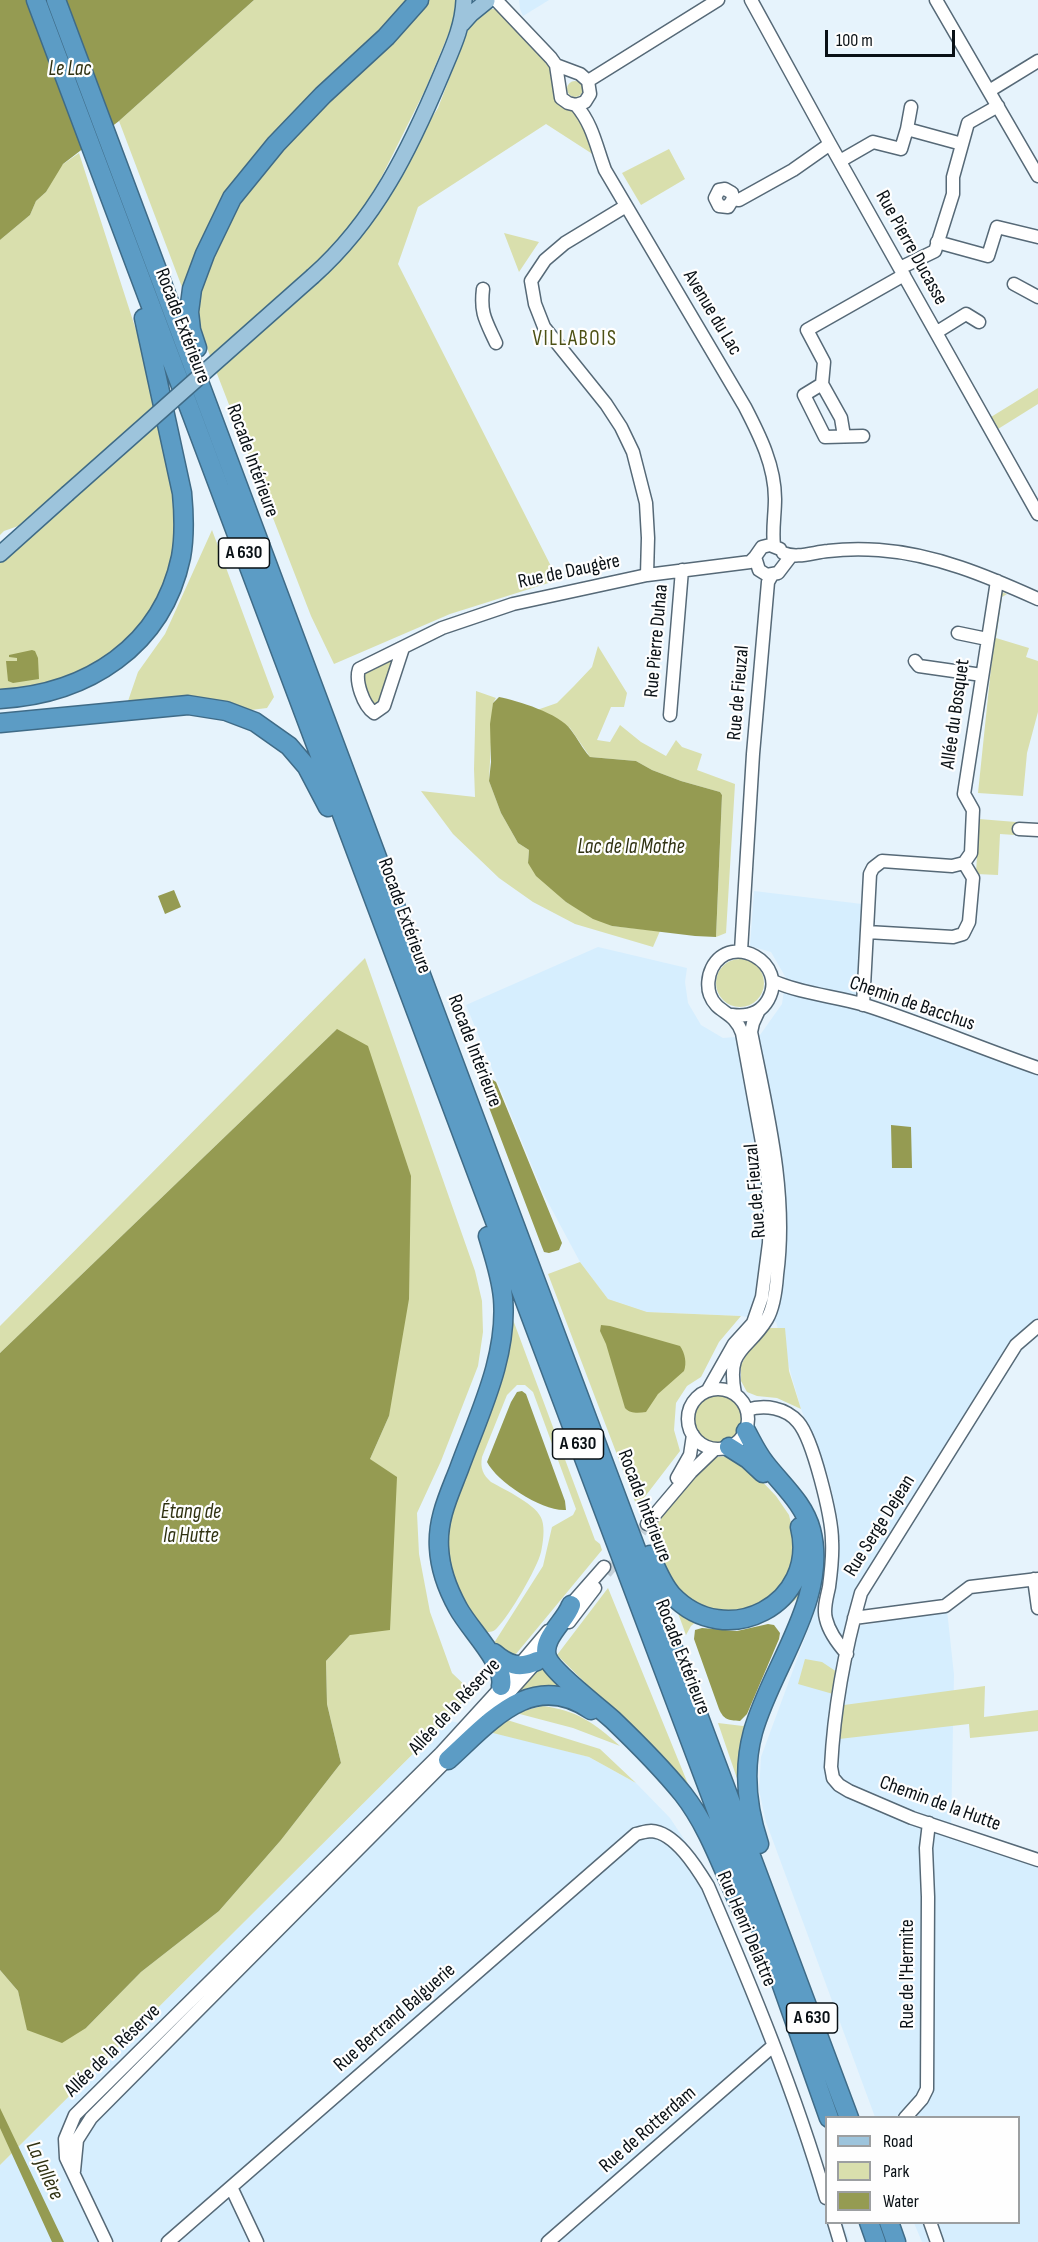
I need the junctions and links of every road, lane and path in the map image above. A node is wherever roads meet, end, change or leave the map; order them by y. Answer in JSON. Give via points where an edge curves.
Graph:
{"nodes":[{"id":1,"x":36,"y":0,"type":"edge"},
{"id":2,"x":56,"y":0,"type":"edge"},
{"id":3,"x":419,"y":0,"type":"edge"},
{"id":4,"x":465,"y":0,"type":"edge"},
{"id":5,"x":488,"y":0,"type":"edge"},
{"id":6,"x":512,"y":0,"type":"edge"},
{"id":7,"x":718,"y":0,"type":"edge"},
{"id":8,"x":752,"y":0,"type":"edge"},
{"id":9,"x":936,"y":0,"type":"edge"},
{"id":10,"x":462,"y":24,"type":"junction"},
{"id":11,"x":519,"y":25,"type":"junction"},
{"id":12,"x":1038,"y":62,"type":"edge"},
{"id":13,"x":556,"y":65,"type":"junction"},
{"id":14,"x":574,"y":73,"type":"junction"},
{"id":15,"x":588,"y":81,"type":"junction"},
{"id":16,"x":559,"y":85,"type":"junction"},
{"id":17,"x":989,"y":91,"type":"junction"},
{"id":18,"x":588,"y":98,"type":"junction"},
{"id":19,"x":576,"y":105,"type":"junction"},
{"id":20,"x":998,"y":106,"type":"junction"},
{"id":21,"x":911,"y":107,"type":"dead end"},
{"id":22,"x":586,"y":117,"type":"junction"},
{"id":23,"x":908,"y":129,"type":"junction"},
{"id":24,"x":830,"y":144,"type":"junction"},
{"id":25,"x":962,"y":144,"type":"junction"},
{"id":26,"x":840,"y":161,"type":"junction"},
{"id":27,"x":1038,"y":176,"type":"edge"},
{"id":28,"x":104,"y":185,"type":"junction"},
{"id":29,"x":734,"y":200,"type":"dead end"},
{"id":30,"x":626,"y":206,"type":"junction"},
{"id":31,"x":1038,"y":237,"type":"edge"},
{"id":32,"x":937,"y":242,"type":"junction"},
{"id":33,"x":902,"y":272,"type":"junction"},
{"id":34,"x":1014,"y":284,"type":"dead end"},
{"id":35,"x":483,"y":289,"type":"dead end"},
{"id":36,"x":1038,"y":297,"type":"edge"},
{"id":37,"x":979,"y":322,"type":"dead end"},
{"id":38,"x":936,"y":333,"type":"junction"},
{"id":39,"x":496,"y":343,"type":"dead end"},
{"id":40,"x":822,"y":384,"type":"junction"},
{"id":41,"x":844,"y":436,"type":"junction"},
{"id":42,"x":863,"y":436,"type":"dead end"},
{"id":43,"x":238,"y":488,"type":"junction"},
{"id":44,"x":1038,"y":513,"type":"edge"},
{"id":45,"x":779,"y":550,"type":"junction"},
{"id":46,"x":0,"y":554,"type":"edge"},
{"id":47,"x":761,"y":569,"type":"junction"},
{"id":48,"x":682,"y":570,"type":"junction"},
{"id":49,"x":647,"y":575,"type":"junction"},
{"id":50,"x":997,"y":581,"type":"junction"},
{"id":51,"x":1038,"y":599,"type":"edge"},
{"id":52,"x":958,"y":633,"type":"dead end"},
{"id":53,"x":987,"y":639,"type":"junction"},
{"id":54,"x":403,"y":648,"type":"junction"},
{"id":55,"x":915,"y":661,"type":"dead end"},
{"id":56,"x":982,"y":675,"type":"junction"},
{"id":57,"x":0,"y":699,"type":"edge"},
{"id":58,"x":670,"y":715,"type":"dead end"},
{"id":59,"x":0,"y":723,"type":"edge"},
{"id":60,"x":1019,"y":829,"type":"dead end"},
{"id":61,"x":1038,"y":830,"type":"edge"},
{"id":62,"x":964,"y":863,"type":"junction"},
{"id":63,"x":379,"y":913,"type":"junction"},
{"id":64,"x":867,"y":932,"type":"junction"},
{"id":65,"x":741,"y":951,"type":"junction"},
{"id":66,"x":772,"y":981,"type":"junction"},
{"id":67,"x":863,"y":1005,"type":"junction"},
{"id":68,"x":759,"y":1010,"type":"junction"},
{"id":69,"x":732,"y":1015,"type":"junction"},
{"id":70,"x":432,"y":1056,"type":"junction"},
{"id":71,"x":1038,"y":1068,"type":"edge"},
{"id":72,"x":1038,"y":1326,"type":"edge"},
{"id":73,"x":708,"y":1390,"type":"junction"},
{"id":74,"x":735,"y":1394,"type":"junction"},
{"id":75,"x":747,"y":1410,"type":"junction"},
{"id":76,"x":746,"y":1431,"type":"junction"},
{"id":77,"x":693,"y":1435,"type":"junction"},
{"id":78,"x":722,"y":1448,"type":"junction"},
{"id":79,"x":617,"y":1499,"type":"junction"},
{"id":80,"x":1036,"y":1579,"type":"edge"},
{"id":81,"x":571,"y":1605,"type":"junction"},
{"id":82,"x":1038,"y":1608,"type":"edge"},
{"id":83,"x":854,"y":1618,"type":"junction"},
{"id":84,"x":485,"y":1647,"type":"junction"},
{"id":85,"x":847,"y":1654,"type":"junction"},
{"id":86,"x":542,"y":1656,"type":"junction"},
{"id":87,"x":519,"y":1666,"type":"junction"},
{"id":88,"x":501,"y":1686,"type":"junction"},
{"id":89,"x":629,"y":1738,"type":"junction"},
{"id":90,"x":447,"y":1760,"type":"junction"},
{"id":91,"x":833,"y":1778,"type":"joint"},
{"id":92,"x":929,"y":1823,"type":"junction"},
{"id":93,"x":652,"y":1831,"type":"joint"},
{"id":94,"x":1038,"y":1860,"type":"edge"},
{"id":95,"x":775,"y":1918,"type":"junction"},
{"id":96,"x":778,"y":1974,"type":"junction"},
{"id":97,"x":773,"y":2046,"type":"junction"},
{"id":98,"x":828,"y":2116,"type":"edge"},
{"id":99,"x":848,"y":2116,"type":"edge"},
{"id":100,"x":907,"y":2116,"type":"edge"},
{"id":101,"x":74,"y":2174,"type":"junction"},
{"id":102,"x":231,"y":2187,"type":"junction"},
{"id":103,"x":825,"y":2194,"type":"edge"},
{"id":104,"x":834,"y":2224,"type":"edge"},
{"id":105,"x":868,"y":2224,"type":"edge"},
{"id":106,"x":889,"y":2224,"type":"edge"},
{"id":107,"x":930,"y":2224,"type":"edge"},
{"id":108,"x":106,"y":2242,"type":"edge"},
{"id":109,"x":168,"y":2242,"type":"edge"},
{"id":110,"x":257,"y":2242,"type":"edge"},
{"id":111,"x":548,"y":2242,"type":"edge"},
{"id":112,"x":840,"y":2242,"type":"edge"},
{"id":113,"x":876,"y":2242,"type":"edge"},
{"id":114,"x":896,"y":2242,"type":"edge"},
{"id":115,"x":937,"y":2242,"type":"edge"}],
"edges":[{"from":1,"to":28,"type":"highway","name":"Rocade Extérieure","number":"A 630"},
{"from":2,"to":43,"type":"highway","name":"Rocade Intérieure","number":"A 630"},
{"from":3,"to":43,"type":"highway","via":[[247,177],[232,198],[192,289],[191,330]]},
{"from":4,"to":10,"type":"main road"},
{"from":5,"to":10,"type":"main road"},
{"from":5,"to":11,"type":"street"},
{"from":6,"to":11,"type":"street"},
{"from":7,"to":15,"type":"street"},
{"from":8,"to":24,"type":"street","name":"Rue Pierre Ducasse"},
{"from":9,"to":17,"type":"street"},
{"from":10,"to":46,"type":"main road","bridge":true,"via":[[429,104],[382,196],[354,235],[313,276]]},
{"from":11,"to":13,"type":"street"},
{"from":12,"to":17,"type":"street"},
{"from":13,"to":14,"type":"street"},
{"from":13,"to":16,"type":"street"},
{"from":14,"to":15,"type":"street"},
{"from":14,"to":16,"type":"street"},
{"from":15,"to":18,"type":"street"},
{"from":16,"to":19,"type":"street","via":[[564,101]]},
{"from":17,"to":20,"type":"street"},
{"from":18,"to":19,"type":"street"},
{"from":18,"to":22,"type":"street","name":"Avenue du Lac"},
{"from":19,"to":22,"type":"street","name":"Avenue du Lac"},
{"from":20,"to":25,"type":"street","via":[[968,123]]},
{"from":20,"to":27,"type":"street"},
{"from":21,"to":23,"type":"street"},
{"from":22,"to":30,"type":"street","name":"Avenue du Lac","via":[[605,170]]},
{"from":23,"to":25,"type":"street"},
{"from":23,"to":26,"type":"street","via":[[901,149],[873,142]]},
{"from":24,"to":26,"type":"street","name":"Rue Pierre Ducasse"},
{"from":24,"to":29,"type":"street","via":[[764,187]]},
{"from":25,"to":32,"type":"street","via":[[953,177],[953,194]]},
{"from":26,"to":33,"type":"street","name":"Rue Pierre Ducasse"},
{"from":28,"to":57,"type":"highway","via":[[148,330],[176,460],[184,522],[180,558],[160,612],[143,634],[109,665],[68,687]]},
{"from":28,"to":63,"type":"highway","name":"Rocade Extérieure","number":"A 630"},
{"from":30,"to":45,"type":"street","name":"Avenue du Lac","via":[[759,434],[773,477]]},
{"from":30,"to":49,"type":"street","via":[[565,243],[545,260],[531,281],[544,327],[606,404],[633,452],[646,503]]},
{"from":31,"to":32,"type":"street","via":[[998,226],[988,256]]},
{"from":32,"to":33,"type":"street","via":[[935,250]]},
{"from":33,"to":38,"type":"street","name":"Rue Pierre Ducasse"},
{"from":33,"to":40,"type":"street","via":[[807,330],[824,362]]},
{"from":34,"to":36,"type":"street"},
{"from":35,"to":39,"type":"street","via":[[483,313]]},
{"from":37,"to":38,"type":"street","via":[[966,314]]},
{"from":38,"to":44,"type":"street","name":"Rue Pierre Ducasse"},
{"from":40,"to":41,"type":"street","via":[[841,418]]},
{"from":40,"to":41,"type":"street","via":[[804,394],[825,437]]},
{"from":41,"to":42,"type":"street"},
{"from":43,"to":79,"type":"highway","name":"Rocade Intérieure","number":"A 630"},
{"from":45,"to":47,"type":"street","via":[[759,550]]},
{"from":45,"to":47,"type":"street","via":[[778,573]]},
{"from":45,"to":50,"type":"street","via":[[902,552],[930,557]]},
{"from":47,"to":48,"type":"street","name":"Rue de Daugère"},
{"from":47,"to":65,"type":"street","name":"Rue de Fieuzal"},
{"from":48,"to":49,"type":"street","name":"Rue de Daugère"},
{"from":48,"to":58,"type":"street","name":"Rue Pierre Duhaa"},
{"from":49,"to":54,"type":"street","name":"Rue de Daugère","via":[[513,604],[442,628]]},
{"from":50,"to":51,"type":"street"},
{"from":50,"to":53,"type":"street","name":"Allée du Bosquet"},
{"from":52,"to":53,"type":"street","name":"Allée du Bosquet"},
{"from":53,"to":56,"type":"street","name":"Allée du Bosquet"},
{"from":54,"to":54,"type":"street","name":"Rue de Daugère","via":[[384,706],[374,712],[366,704],[357,672]]},
{"from":55,"to":56,"type":"street","via":[[919,666]]},
{"from":56,"to":62,"type":"street","name":"Allée du Bosquet","via":[[964,794],[973,810],[971,853]]},
{"from":59,"to":63,"type":"highway","via":[[188,705],[226,711],[255,722],[289,746],[307,767]]},
{"from":60,"to":61,"type":"street"},
{"from":62,"to":64,"type":"street","via":[[877,864],[870,874]]},
{"from":62,"to":64,"type":"street","via":[[973,878],[969,926],[963,934],[953,937]]},
{"from":63,"to":70,"type":"highway","name":"Rocade Extérieure","number":"A 630"},
{"from":64,"to":67,"type":"street"},
{"from":65,"to":66,"type":"street","via":[[759,957]]},
{"from":65,"to":69,"type":"street","name":"Rue de Fieuzal","via":[[721,957],[709,974],[710,995],[720,1009]]},
{"from":66,"to":67,"type":"street","name":"Chemin de Bacchus"},
{"from":66,"to":68,"type":"street","name":"Rue de Fieuzal","via":[[770,997]]},
{"from":67,"to":71,"type":"street","name":"Chemin de Bacchus"},
{"from":68,"to":69,"type":"street"},
{"from":68,"to":74,"type":"street","name":"Rue de Fieuzal","via":[[751,1032],[777,1170],[780,1245],[768,1317],[740,1350],[734,1365]]},
{"from":69,"to":73,"type":"street","name":"Rue de Fieuzal","via":[[742,1034],[761,1129],[769,1200],[769,1243],[764,1285],[753,1323],[734,1344]]},
{"from":70,"to":84,"type":"highway","via":[[498,1270],[503,1298],[503,1329],[496,1366],[442,1512],[440,1527],[439,1548],[447,1584],[471,1630]]},
{"from":70,"to":96,"type":"highway","name":"Rocade Extérieure","number":"A 630"},
{"from":72,"to":83,"type":"street","name":"Rue Serge Dejean","via":[[1016,1345],[861,1593]]},
{"from":73,"to":74,"type":"street","via":[[722,1389]]},
{"from":73,"to":77,"type":"street","via":[[691,1405],[688,1421]]},
{"from":74,"to":75,"type":"street"},
{"from":75,"to":76,"type":"street"},
{"from":75,"to":85,"type":"street","via":[[772,1408],[788,1413],[806,1435],[831,1523],[825,1616]]},
{"from":76,"to":78,"type":"street","via":[[742,1438]]},
{"from":76,"to":95,"type":"highway","via":[[764,1461],[795,1498],[811,1527],[816,1553],[811,1590],[772,1680],[753,1732],[748,1761],[752,1823],[776,1895]]},
{"from":77,"to":78,"type":"street","via":[[703,1444]]},
{"from":77,"to":78,"type":"street","via":[[685,1466],[646,1521],[691,1472]]},
{"from":78,"to":79,"type":"highway","via":[[748,1459],[781,1493],[791,1506],[802,1538],[802,1555],[794,1582],[776,1603],[762,1612],[740,1620],[719,1620],[699,1614],[681,1602],[657,1572],[633,1513]]},
{"from":79,"to":95,"type":"highway","name":"Rocade Intérieure","number":"A 630"},
{"from":80,"to":82,"type":"street"},
{"from":80,"to":83,"type":"street","via":[[970,1587],[945,1606]]},
{"from":81,"to":86,"type":"highway"},
{"from":81,"to":86,"type":"street","name":"Allée de la Réserve","via":[[605,1570]]},
{"from":81,"to":87,"type":"street","name":"Allée de la Réserve"},
{"from":83,"to":85,"type":"street","name":"Rue Serge Dejean"},
{"from":84,"to":87,"type":"highway","via":[[506,1663]]},
{"from":84,"to":88,"type":"highway","via":[[501,1670]]},
{"from":85,"to":91,"type":"street","name":"Rue Serge Dejean","via":[[838,1699]]},
{"from":86,"to":87,"type":"highway"},
{"from":86,"to":89,"type":"highway"},
{"from":86,"to":90,"type":"street","name":"Allée de la Réserve"},
{"from":87,"to":88,"type":"street","name":"Allée de la Réserve"},
{"from":88,"to":101,"type":"street","name":"Allée de la Réserve","via":[[441,1753],[80,2109],[65,2139],[66,2158]]},
{"from":89,"to":90,"type":"highway","via":[[579,1702],[539,1695],[504,1710]]},
{"from":89,"to":96,"type":"highway","via":[[693,1808],[757,1946]]},
{"from":90,"to":101,"type":"street","name":"Allée de la Réserve","via":[[91,2118],[77,2139]]},
{"from":91,"to":92,"type":"street","name":"Chemin de la Hutte","via":[[849,1791]]},
{"from":92,"to":94,"type":"street","name":"Chemin de la Hutte"},
{"from":92,"to":100,"type":"street","name":"Rue de l'Hermite","via":[[927,2089]]},
{"from":93,"to":97,"type":"street","name":"Rue Henri Delattre","via":[[669,1838],[696,1864]]},
{"from":93,"to":102,"type":"street","name":"Rue Bertrand Balguerie","via":[[636,1834]]},
{"from":95,"to":99,"type":"highway","name":"Rocade Intérieure","number":"A 630"},
{"from":96,"to":98,"type":"highway","name":"Rocade Extérieure","number":"A 630"},
{"from":97,"to":103,"type":"street","name":"Rue Henri Delattre"},
{"from":97,"to":111,"type":"street","name":"Rue de Rotterdam"},
{"from":101,"to":108,"type":"street"},
{"from":102,"to":109,"type":"street","name":"Rue Bertrand Balguerie"},
{"from":102,"to":110,"type":"street"},
{"from":104,"to":112,"type":"street"},
{"from":105,"to":113,"type":"highway"},
{"from":106,"to":114,"type":"highway"},
{"from":107,"to":115,"type":"street"}]}
